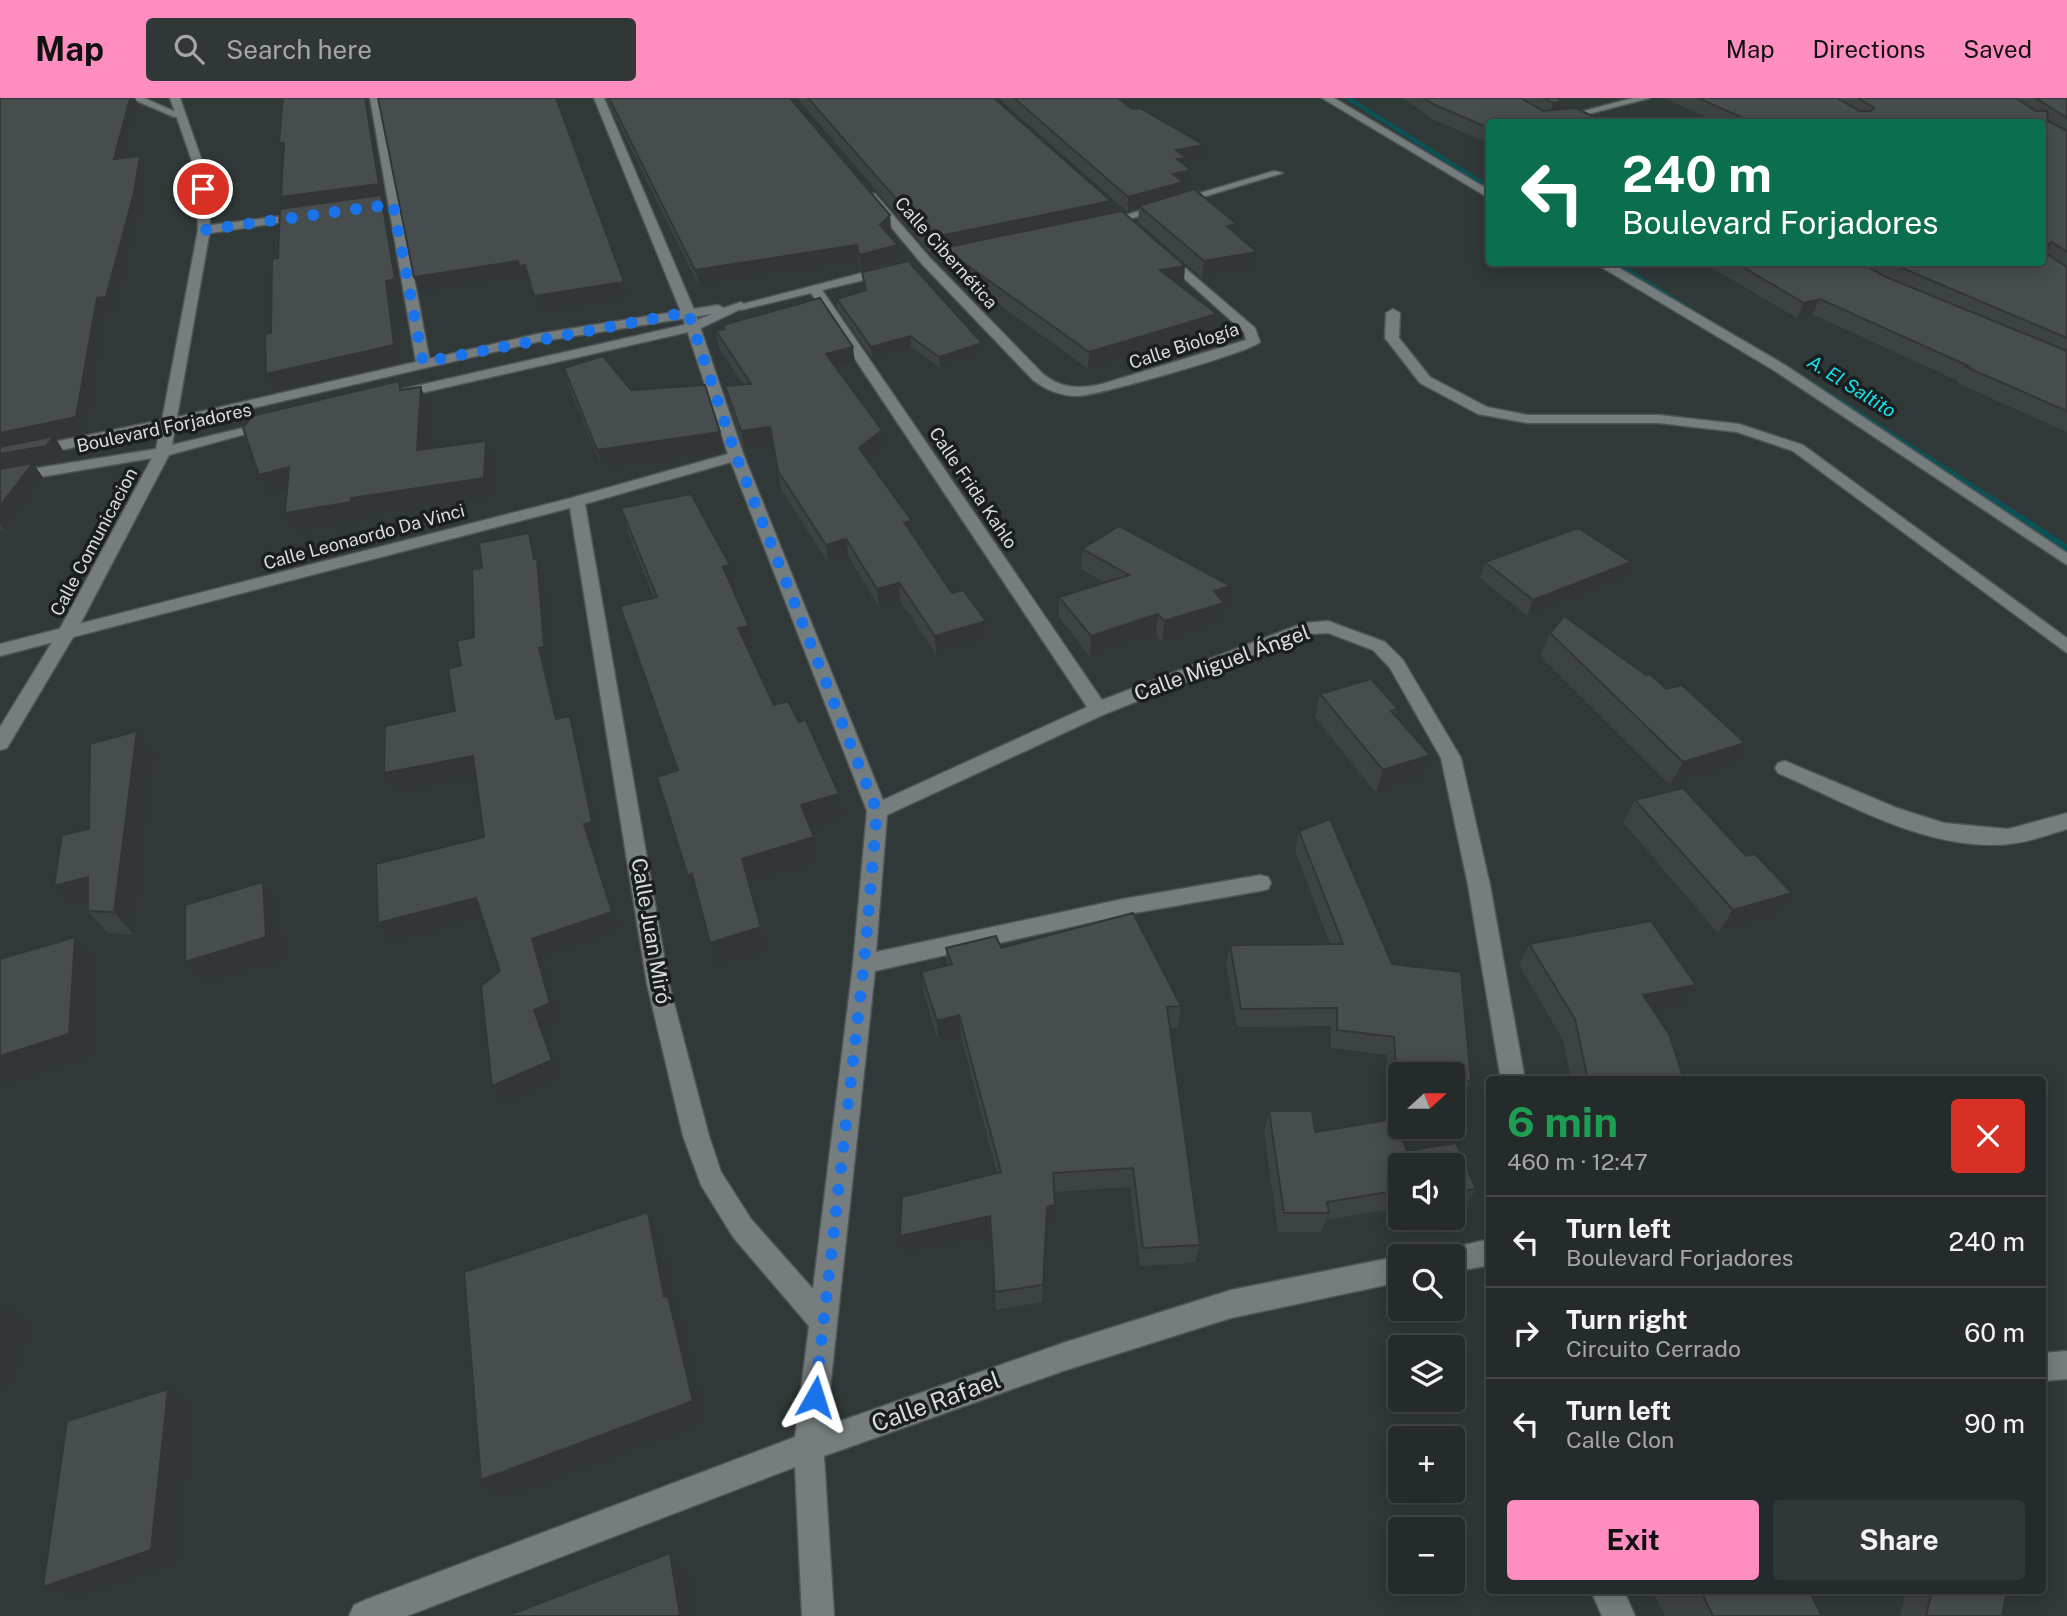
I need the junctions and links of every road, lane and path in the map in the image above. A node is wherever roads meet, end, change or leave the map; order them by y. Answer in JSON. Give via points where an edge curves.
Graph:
{"nodes":[{"id":1,"x":135,"y":98,"type":"edge"},
{"id":2,"x":175,"y":98,"type":"edge"},
{"id":3,"x":375,"y":98,"type":"edge"},
{"id":4,"x":599,"y":98,"type":"edge"},
{"id":5,"x":1327,"y":98,"type":"edge"},
{"id":6,"x":1644,"y":98,"type":"edge"},
{"id":7,"x":178,"y":115,"type":"junction"},
{"id":8,"x":1560,"y":119,"type":"edge"},
{"id":9,"x":1278,"y":173,"type":"dead end"},
{"id":10,"x":866,"y":190,"type":"edge"},
{"id":11,"x":1486,"y":193,"type":"edge"},
{"id":12,"x":393,"y":204,"type":"junction"},
{"id":13,"x":379,"y":206,"type":"edge"},
{"id":14,"x":325,"y":213,"type":"edge"},
{"id":15,"x":1121,"y":215,"type":"junction"},
{"id":16,"x":1086,"y":228,"type":"edge"},
{"id":17,"x":1136,"y":228,"type":"edge"},
{"id":18,"x":204,"y":230,"type":"junction"},
{"id":19,"x":1157,"y":247,"type":"edge"},
{"id":20,"x":939,"y":258,"type":"dead end"},
{"id":21,"x":914,"y":264,"type":"junction"},
{"id":22,"x":1606,"y":266,"type":"edge"},
{"id":23,"x":815,"y":289,"type":"junction"},
{"id":24,"x":1393,"y":313,"type":"dead end"},
{"id":25,"x":690,"y":320,"type":"junction"},
{"id":26,"x":423,"y":362,"type":"junction"},
{"id":27,"x":1058,"y":391,"type":"joint"},
{"id":28,"x":373,"y":400,"type":"edge"},
{"id":29,"x":281,"y":423,"type":"edge"},
{"id":30,"x":167,"y":424,"type":"junction"},
{"id":31,"x":163,"y":452,"type":"junction"},
{"id":32,"x":736,"y":456,"type":"junction"},
{"id":33,"x":0,"y":458,"type":"edge"},
{"id":34,"x":0,"y":479,"type":"edge"},
{"id":35,"x":578,"y":500,"type":"junction"},
{"id":36,"x":2067,"y":561,"type":"edge"},
{"id":37,"x":66,"y":634,"type":"junction"},
{"id":38,"x":2067,"y":647,"type":"edge"},
{"id":39,"x":0,"y":650,"type":"edge"},
{"id":40,"x":1098,"y":709,"type":"junction"},
{"id":41,"x":0,"y":743,"type":"edge"},
{"id":42,"x":1785,"y":768,"type":"dead end"},
{"id":43,"x":877,"y":811,"type":"junction"},
{"id":44,"x":2067,"y":821,"type":"edge"},
{"id":45,"x":1260,"y":883,"type":"dead end"},
{"id":46,"x":864,"y":964,"type":"junction"},
{"id":47,"x":1512,"y":1076,"type":"edge"},
{"id":48,"x":1486,"y":1255,"type":"edge"},
{"id":49,"x":1465,"y":1258,"type":"edge"},
{"id":50,"x":1388,"y":1272,"type":"edge"},
{"id":51,"x":823,"y":1321,"type":"junction"},
{"id":52,"x":2067,"y":1365,"type":"edge"},
{"id":53,"x":2046,"y":1367,"type":"edge"},
{"id":54,"x":809,"y":1447,"type":"junction"},
{"id":55,"x":1608,"y":1594,"type":"edge"},
{"id":56,"x":365,"y":1616,"type":"edge"},
{"id":57,"x":818,"y":1616,"type":"edge"},
{"id":58,"x":1619,"y":1616,"type":"edge"}],
"edges":[{"from":1,"to":7,"type":"street"},
{"from":2,"to":7,"type":"street","name":"Calle Comunicacion"},
{"from":3,"to":12,"type":"street"},
{"from":4,"to":25,"type":"street"},
{"from":5,"to":11,"type":"street"},
{"from":6,"to":8,"type":"street"},
{"from":7,"to":18,"type":"street","name":"Calle Comunicacion","via":[[198,164]]},
{"from":9,"to":15,"type":"street"},
{"from":10,"to":21,"type":"street","name":"Calle Cibernética"},
{"from":12,"to":13,"type":"street"},
{"from":12,"to":26,"type":"street"},
{"from":14,"to":18,"type":"street"},
{"from":15,"to":16,"type":"street"},
{"from":15,"to":17,"type":"street"},
{"from":18,"to":30,"type":"street","name":"Calle Comunicacion"},
{"from":19,"to":27,"type":"street","name":"Calle Biología","via":[[1250,331],[1253,342],[1105,388]]},
{"from":20,"to":21,"type":"street","name":"Boulevard Forjadores"},
{"from":21,"to":23,"type":"street","name":"Boulevard Forjadores"},
{"from":21,"to":27,"type":"street","name":"Calle Cibernética"},
{"from":22,"to":36,"type":"street","via":[[1780,368]]},
{"from":23,"to":25,"type":"street","name":"Boulevard Forjadores"},
{"from":23,"to":40,"type":"street","name":"Calle Frida Kahlo"},
{"from":24,"to":38,"type":"street","via":[[1392,338],[1418,373],[1445,394],[1483,411],[1527,419],[1680,421],[1739,428],[1798,448]]},
{"from":25,"to":26,"type":"street","name":"Boulevard Forjadores"},
{"from":25,"to":28,"type":"street","name":"Boulevard Forjadores"},
{"from":25,"to":32,"type":"street"},
{"from":26,"to":30,"type":"street","name":"Boulevard Forjadores"},
{"from":29,"to":31,"type":"street","name":"Boulevard Forjadores"},
{"from":30,"to":31,"type":"street","name":"Calle Comunicacion"},
{"from":30,"to":33,"type":"street","name":"Boulevard Forjadores"},
{"from":31,"to":34,"type":"street","name":"Boulevard Forjadores"},
{"from":31,"to":37,"type":"street","name":"Calle Comunicacion"},
{"from":32,"to":35,"type":"street","name":"Calle Leonaordo Da Vinci"},
{"from":32,"to":43,"type":"street"},
{"from":35,"to":37,"type":"street","name":"Calle Leonaordo Da Vinci"},
{"from":35,"to":51,"type":"street","name":"Calle Juan Miró","via":[[659,984],[696,1136],[709,1177],[742,1228]]},
{"from":37,"to":39,"type":"street","name":"Calle Leonaordo Da Vinci"},
{"from":37,"to":41,"type":"street","name":"Calle Comunicacion"},
{"from":40,"to":43,"type":"street","name":"Calle Miguel Ángel"},
{"from":40,"to":47,"type":"street","name":"Calle Miguel Ángel","via":[[1304,629],[1328,627],[1379,646],[1397,664],[1451,758]]},
{"from":42,"to":44,"type":"street","via":[[1950,833],[2001,838]]},
{"from":43,"to":46,"type":"street"},
{"from":45,"to":46,"type":"street","via":[[1123,907]]},
{"from":46,"to":51,"type":"street"},
{"from":48,"to":49,"type":"street"},
{"from":50,"to":54,"type":"street","name":"Calle Rafael","via":[[1218,1308]]},
{"from":51,"to":54,"type":"street"},
{"from":52,"to":53,"type":"street"},
{"from":54,"to":56,"type":"street","name":"Calle Rafael"},
{"from":54,"to":57,"type":"street"},
{"from":55,"to":58,"type":"street"}]}
